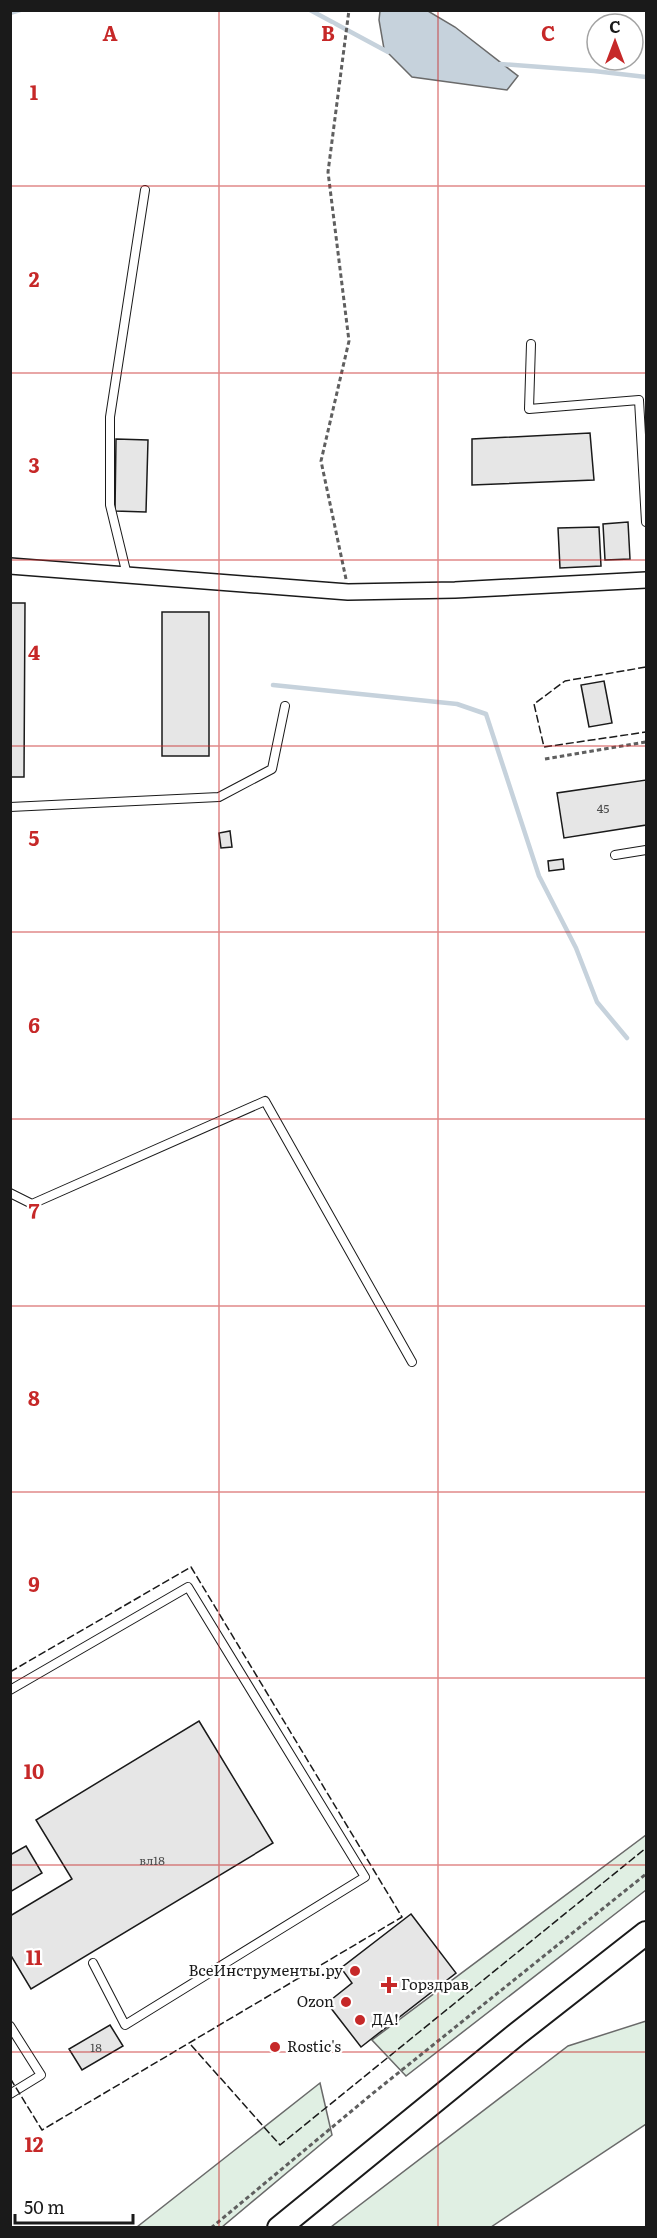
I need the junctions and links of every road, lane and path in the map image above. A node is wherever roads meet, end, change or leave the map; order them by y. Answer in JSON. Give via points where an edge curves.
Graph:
{"nodes":[{"id":1,"x":349,"y":10,"type":"edge"},
{"id":2,"x":145,"y":190,"type":"dead end"},
{"id":3,"x":531,"y":344,"type":"dead end"},
{"id":4,"x":646,"y":522,"type":"edge"},
{"id":5,"x":10,"y":566,"type":"edge"},
{"id":6,"x":127,"y":575,"type":"junction"},
{"id":7,"x":646,"y":580,"type":"edge"},
{"id":8,"x":348,"y":592,"type":"junction"},
{"id":9,"x":285,"y":706,"type":"dead end"},
{"id":10,"x":646,"y":742,"type":"edge"},
{"id":11,"x":545,"y":759,"type":"dead end"},
{"id":12,"x":10,"y":807,"type":"edge"},
{"id":13,"x":646,"y":850,"type":"edge"},
{"id":14,"x":615,"y":855,"type":"dead end"},
{"id":15,"x":10,"y":1193,"type":"edge"},
{"id":16,"x":412,"y":1362,"type":"dead end"},
{"id":17,"x":10,"y":1690,"type":"edge"},
{"id":18,"x":646,"y":1874,"type":"edge"},
{"id":19,"x":646,"y":1933,"type":"edge"},
{"id":20,"x":93,"y":1963,"type":"dead end"},
{"id":21,"x":10,"y":2026,"type":"edge"},
{"id":22,"x":10,"y":2094,"type":"edge"},
{"id":23,"x":211,"y":2228,"type":"edge"},
{"id":24,"x":279,"y":2228,"type":"edge"}],
"edges":[{"from":1,"to":8,"type":"path","via":[[328,172],[349,341],[321,461]]},
{"from":2,"to":6,"type":"lane","via":[[110,417],[110,505]]},
{"from":3,"to":4,"type":"lane","via":[[529,409],[639,400]]},
{"from":5,"to":6,"type":"street"},
{"from":6,"to":8,"type":"street"},
{"from":7,"to":8,"type":"street"},
{"from":9,"to":12,"type":"lane","via":[[272,769],[219,797]]},
{"from":10,"to":11,"type":"path"},
{"from":13,"to":14,"type":"lane"},
{"from":15,"to":16,"type":"lane","via":[[32,1204],[265,1101]]},
{"from":17,"to":20,"type":"lane","via":[[188,1587],[365,1877],[125,2025]]},
{"from":18,"to":23,"type":"path"},
{"from":19,"to":24,"type":"main road"},
{"from":21,"to":22,"type":"lane","via":[[41,2076]]}]}
